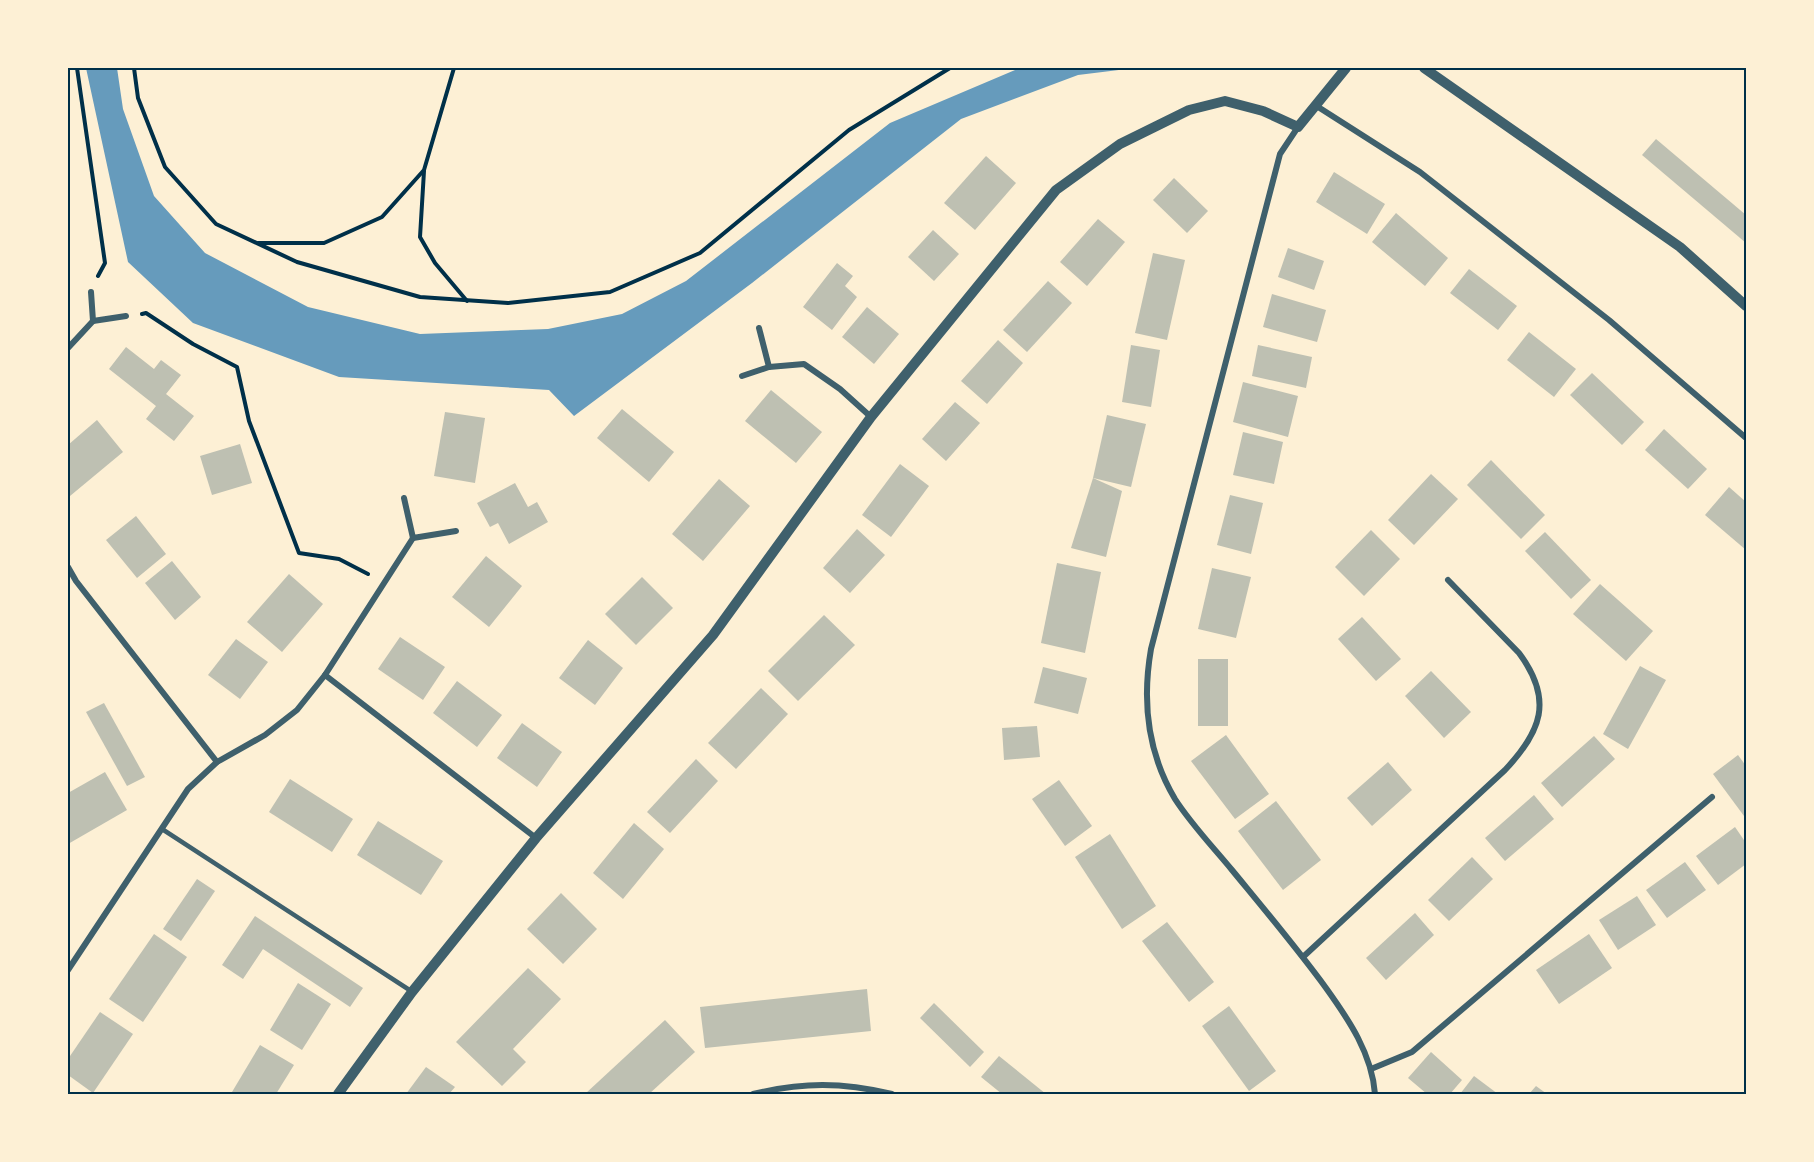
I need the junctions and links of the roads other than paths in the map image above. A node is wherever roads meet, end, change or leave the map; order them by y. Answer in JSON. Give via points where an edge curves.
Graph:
{"nodes":[{"id":1,"x":1346,"y":68,"type":"edge"},
{"id":2,"x":1424,"y":68,"type":"edge"},
{"id":3,"x":1315,"y":105,"type":"junction"},
{"id":4,"x":1298,"y":127,"type":"junction"},
{"id":5,"x":91,"y":292,"type":"road end"},
{"id":6,"x":1746,"y":306,"type":"edge"},
{"id":7,"x":126,"y":316,"type":"road end"},
{"id":8,"x":93,"y":321,"type":"junction"},
{"id":9,"x":759,"y":328,"type":"dead end"},
{"id":10,"x":68,"y":348,"type":"edge"},
{"id":11,"x":769,"y":367,"type":"junction"},
{"id":12,"x":742,"y":376,"type":"dead end"},
{"id":13,"x":872,"y":417,"type":"junction"},
{"id":14,"x":1746,"y":438,"type":"edge"},
{"id":15,"x":404,"y":498,"type":"dead end"},
{"id":16,"x":456,"y":531,"type":"dead end"},
{"id":17,"x":413,"y":538,"type":"junction"},
{"id":18,"x":68,"y":567,"type":"edge"},
{"id":19,"x":1448,"y":580,"type":"dead end"},
{"id":20,"x":325,"y":675,"type":"junction"},
{"id":21,"x":217,"y":762,"type":"junction"},
{"id":22,"x":1712,"y":797,"type":"dead end"},
{"id":23,"x":162,"y":829,"type":"junction"},
{"id":24,"x":536,"y":838,"type":"junction"},
{"id":25,"x":1304,"y":957,"type":"junction"},
{"id":26,"x":68,"y":970,"type":"edge"},
{"id":27,"x":412,"y":992,"type":"junction"},
{"id":28,"x":1371,"y":1070,"type":"junction"},
{"id":29,"x":338,"y":1095,"type":"edge"},
{"id":30,"x":753,"y":1095,"type":"edge"},
{"id":31,"x":892,"y":1095,"type":"edge"},
{"id":32,"x":1375,"y":1095,"type":"edge"}],
"edges":[{"from":1,"to":3,"type":"street"},
{"from":2,"to":6,"type":"street","via":[[1680,247]]},
{"from":3,"to":4,"type":"street"},
{"from":3,"to":14,"type":"street","via":[[1420,172],[1609,320]]},
{"from":4,"to":13,"type":"street","via":[[1263,111],[1225,101],[1189,110],[1120,144],[1056,190]]},
{"from":4,"to":25,"type":"street","via":[[1280,154],[1151,649],[1146,696],[1152,743],[1175,799]]},
{"from":5,"to":8,"type":"street"},
{"from":7,"to":8,"type":"street"},
{"from":8,"to":10,"type":"street"},
{"from":9,"to":11,"type":"street"},
{"from":11,"to":12,"type":"street"},
{"from":11,"to":13,"type":"street","via":[[804,364]]},
{"from":13,"to":24,"type":"street","via":[[713,635]]},
{"from":15,"to":17,"type":"street"},
{"from":16,"to":17,"type":"street"},
{"from":17,"to":20,"type":"street"},
{"from":18,"to":21,"type":"street"},
{"from":19,"to":25,"type":"street","via":[[1528,665],[1538,691],[1538,720],[1533,734],[1505,770]]},
{"from":20,"to":21,"type":"street","via":[[297,711],[265,735]]},
{"from":20,"to":24,"type":"street"},
{"from":21,"to":23,"type":"street","via":[[188,789]]},
{"from":22,"to":28,"type":"street","via":[[1412,1052]]},
{"from":23,"to":26,"type":"street"},
{"from":23,"to":27,"type":"lane"},
{"from":24,"to":27,"type":"street"},
{"from":25,"to":28,"type":"street","via":[[1358,1037]]},
{"from":27,"to":29,"type":"street"},
{"from":28,"to":32,"type":"street"},
{"from":30,"to":31,"type":"street","via":[[818,1084],[866,1088]]}]}
